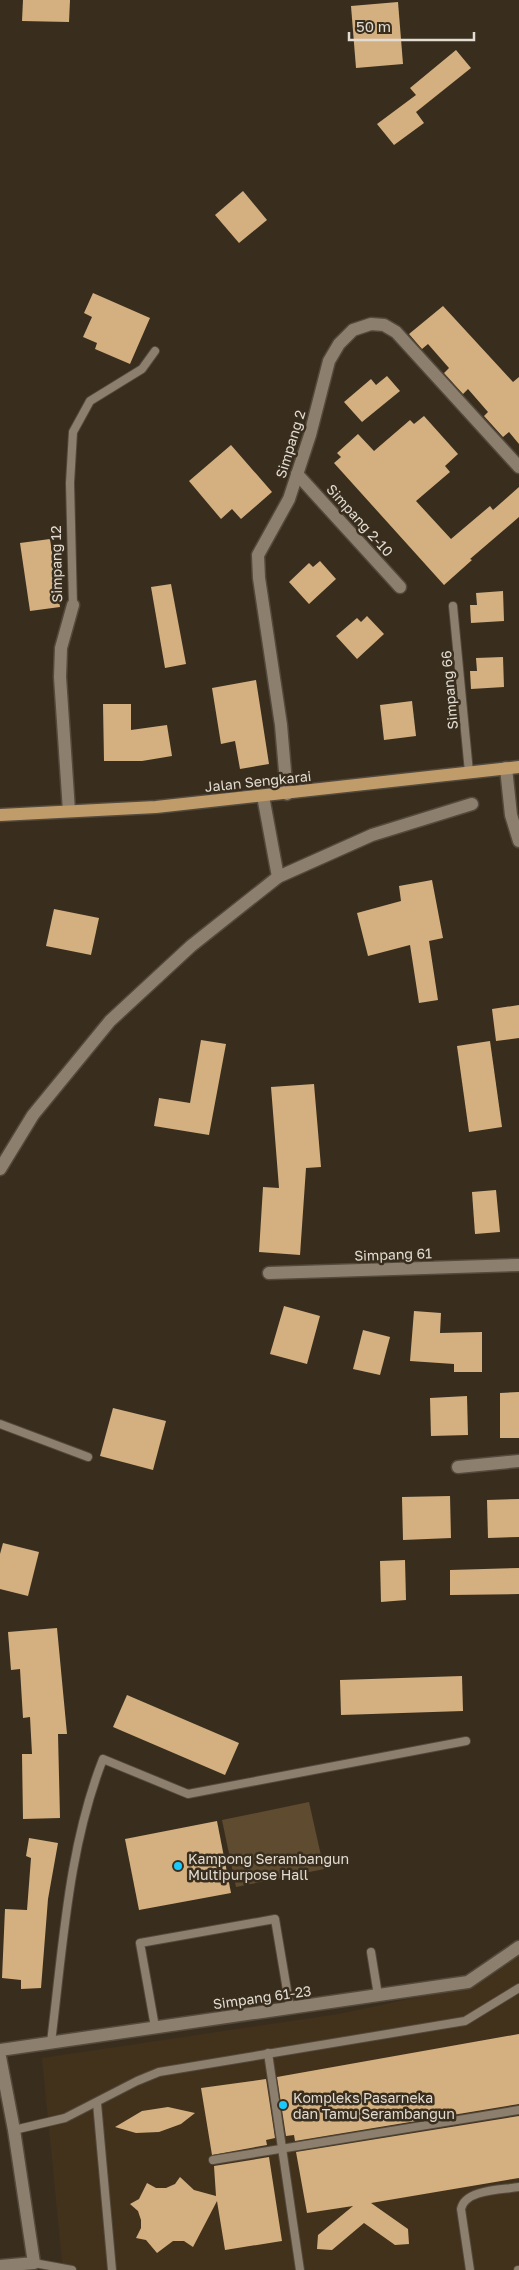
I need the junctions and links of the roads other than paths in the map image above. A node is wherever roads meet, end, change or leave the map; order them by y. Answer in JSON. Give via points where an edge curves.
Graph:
{"nodes":[{"id":1,"x":155,"y":351,"type":"dead end"},
{"id":2,"x":519,"y":467,"type":"edge"},
{"id":3,"x":297,"y":474,"type":"junction"},
{"id":4,"x":400,"y":587,"type":"dead end"},
{"id":5,"x":73,"y":605,"type":"joint"},
{"id":6,"x":454,"y":606,"type":"dead end"},
{"id":7,"x":513,"y":768,"type":"edge"},
{"id":8,"x":469,"y":772,"type":"junction"},
{"id":9,"x":287,"y":794,"type":"junction"},
{"id":10,"x":263,"y":796,"type":"junction"},
{"id":11,"x":472,"y":804,"type":"dead end"},
{"id":12,"x":69,"y":812,"type":"junction"},
{"id":13,"x":0,"y":815,"type":"edge"},
{"id":14,"x":519,"y":841,"type":"edge"},
{"id":15,"x":278,"y":877,"type":"junction"},
{"id":16,"x":0,"y":1169,"type":"edge"},
{"id":17,"x":519,"y":1265,"type":"edge"},
{"id":18,"x":269,"y":1273,"type":"dead end"},
{"id":19,"x":0,"y":1424,"type":"edge"},
{"id":20,"x":88,"y":1457,"type":"dead end"},
{"id":21,"x":519,"y":1461,"type":"edge"},
{"id":22,"x":458,"y":1466,"type":"dead end"},
{"id":23,"x":466,"y":1741,"type":"dead end"},
{"id":24,"x":519,"y":1948,"type":"edge"},
{"id":25,"x":371,"y":1952,"type":"dead end"},
{"id":26,"x":519,"y":1988,"type":"edge"},
{"id":27,"x":378,"y":1995,"type":"junction"},
{"id":28,"x":290,"y":2008,"type":"junction"},
{"id":29,"x":155,"y":2028,"type":"junction"},
{"id":30,"x":51,"y":2042,"type":"junction"},
{"id":31,"x":0,"y":2050,"type":"edge"},
{"id":32,"x":268,"y":2053,"type":"junction"},
{"id":33,"x":0,"y":2057,"type":"edge"},
{"id":34,"x":97,"y":2103,"type":"junction"},
{"id":35,"x":519,"y":2110,"type":"edge"},
{"id":36,"x":14,"y":2130,"type":"junction"},
{"id":37,"x":282,"y":2148,"type":"junction"},
{"id":38,"x":213,"y":2160,"type":"dead end"},
{"id":39,"x":519,"y":2188,"type":"edge"},
{"id":40,"x":34,"y":2263,"type":"junction"},
{"id":41,"x":0,"y":2266,"type":"edge"},
{"id":42,"x":72,"y":2270,"type":"edge"},
{"id":43,"x":112,"y":2270,"type":"edge"},
{"id":44,"x":300,"y":2270,"type":"edge"},
{"id":45,"x":470,"y":2270,"type":"edge"}],
"edges":[{"from":1,"to":5,"type":"lane","name":"Simpang 12","via":[[142,369],[90,401],[73,432],[70,483]]},
{"from":2,"to":3,"type":"street","name":"Simpang 2","via":[[396,332],[384,325],[372,324],[353,330],[338,344],[329,361]]},
{"from":3,"to":4,"type":"street","name":"Simpang 2-10"},
{"from":3,"to":9,"type":"street","name":"Simpang 2","via":[[289,499],[258,554],[258,578],[281,725]]},
{"from":5,"to":12,"type":"street","name":"Simpang 12","via":[[61,648],[60,677]]},
{"from":6,"to":8,"type":"lane","name":"Simpang 66"},
{"from":7,"to":8,"type":"main road","name":"Jalan Sengkarai"},
{"from":7,"to":14,"type":"street","via":[[512,815]]},
{"from":8,"to":9,"type":"main road","name":"Jalan Sengkarai"},
{"from":9,"to":10,"type":"main road","name":"Jalan Sengkarai"},
{"from":10,"to":12,"type":"main road","name":"Jalan Sengkarai"},
{"from":10,"to":15,"type":"street"},
{"from":11,"to":15,"type":"street","via":[[372,835]]},
{"from":12,"to":13,"type":"main road","name":"Jalan Sengkarai"},
{"from":15,"to":16,"type":"street","via":[[192,946],[110,1021],[33,1115]]},
{"from":17,"to":18,"type":"street","name":"Simpang 61"},
{"from":19,"to":20,"type":"lane"},
{"from":21,"to":22,"type":"street"},
{"from":23,"to":30,"type":"lane","via":[[188,1794],[104,1759],[89,1796],[75,1859]]},
{"from":24,"to":27,"type":"street","name":"Simpang 61-23","via":[[468,1982]]},
{"from":25,"to":27,"type":"lane"},
{"from":26,"to":32,"type":"lane","via":[[465,2020]]},
{"from":27,"to":28,"type":"street","name":"Simpang 61-23"},
{"from":28,"to":29,"type":"street","name":"Simpang 61-23"},
{"from":28,"to":29,"type":"lane","via":[[275,1919],[140,1943]]},
{"from":29,"to":30,"type":"street","name":"Simpang 61-23"},
{"from":30,"to":31,"type":"street","name":"Simpang 61-23"},
{"from":32,"to":34,"type":"lane","via":[[159,2072]]},
{"from":32,"to":37,"type":"lane"},
{"from":33,"to":36,"type":"street"},
{"from":34,"to":36,"type":"lane","via":[[65,2118]]},
{"from":34,"to":43,"type":"lane"},
{"from":35,"to":37,"type":"lane"},
{"from":36,"to":40,"type":"street"},
{"from":37,"to":38,"type":"lane"},
{"from":37,"to":44,"type":"lane"},
{"from":39,"to":45,"type":"lane","via":[[469,2196],[463,2201],[461,2209]]},
{"from":40,"to":41,"type":"street"},
{"from":40,"to":42,"type":"lane"}]}
